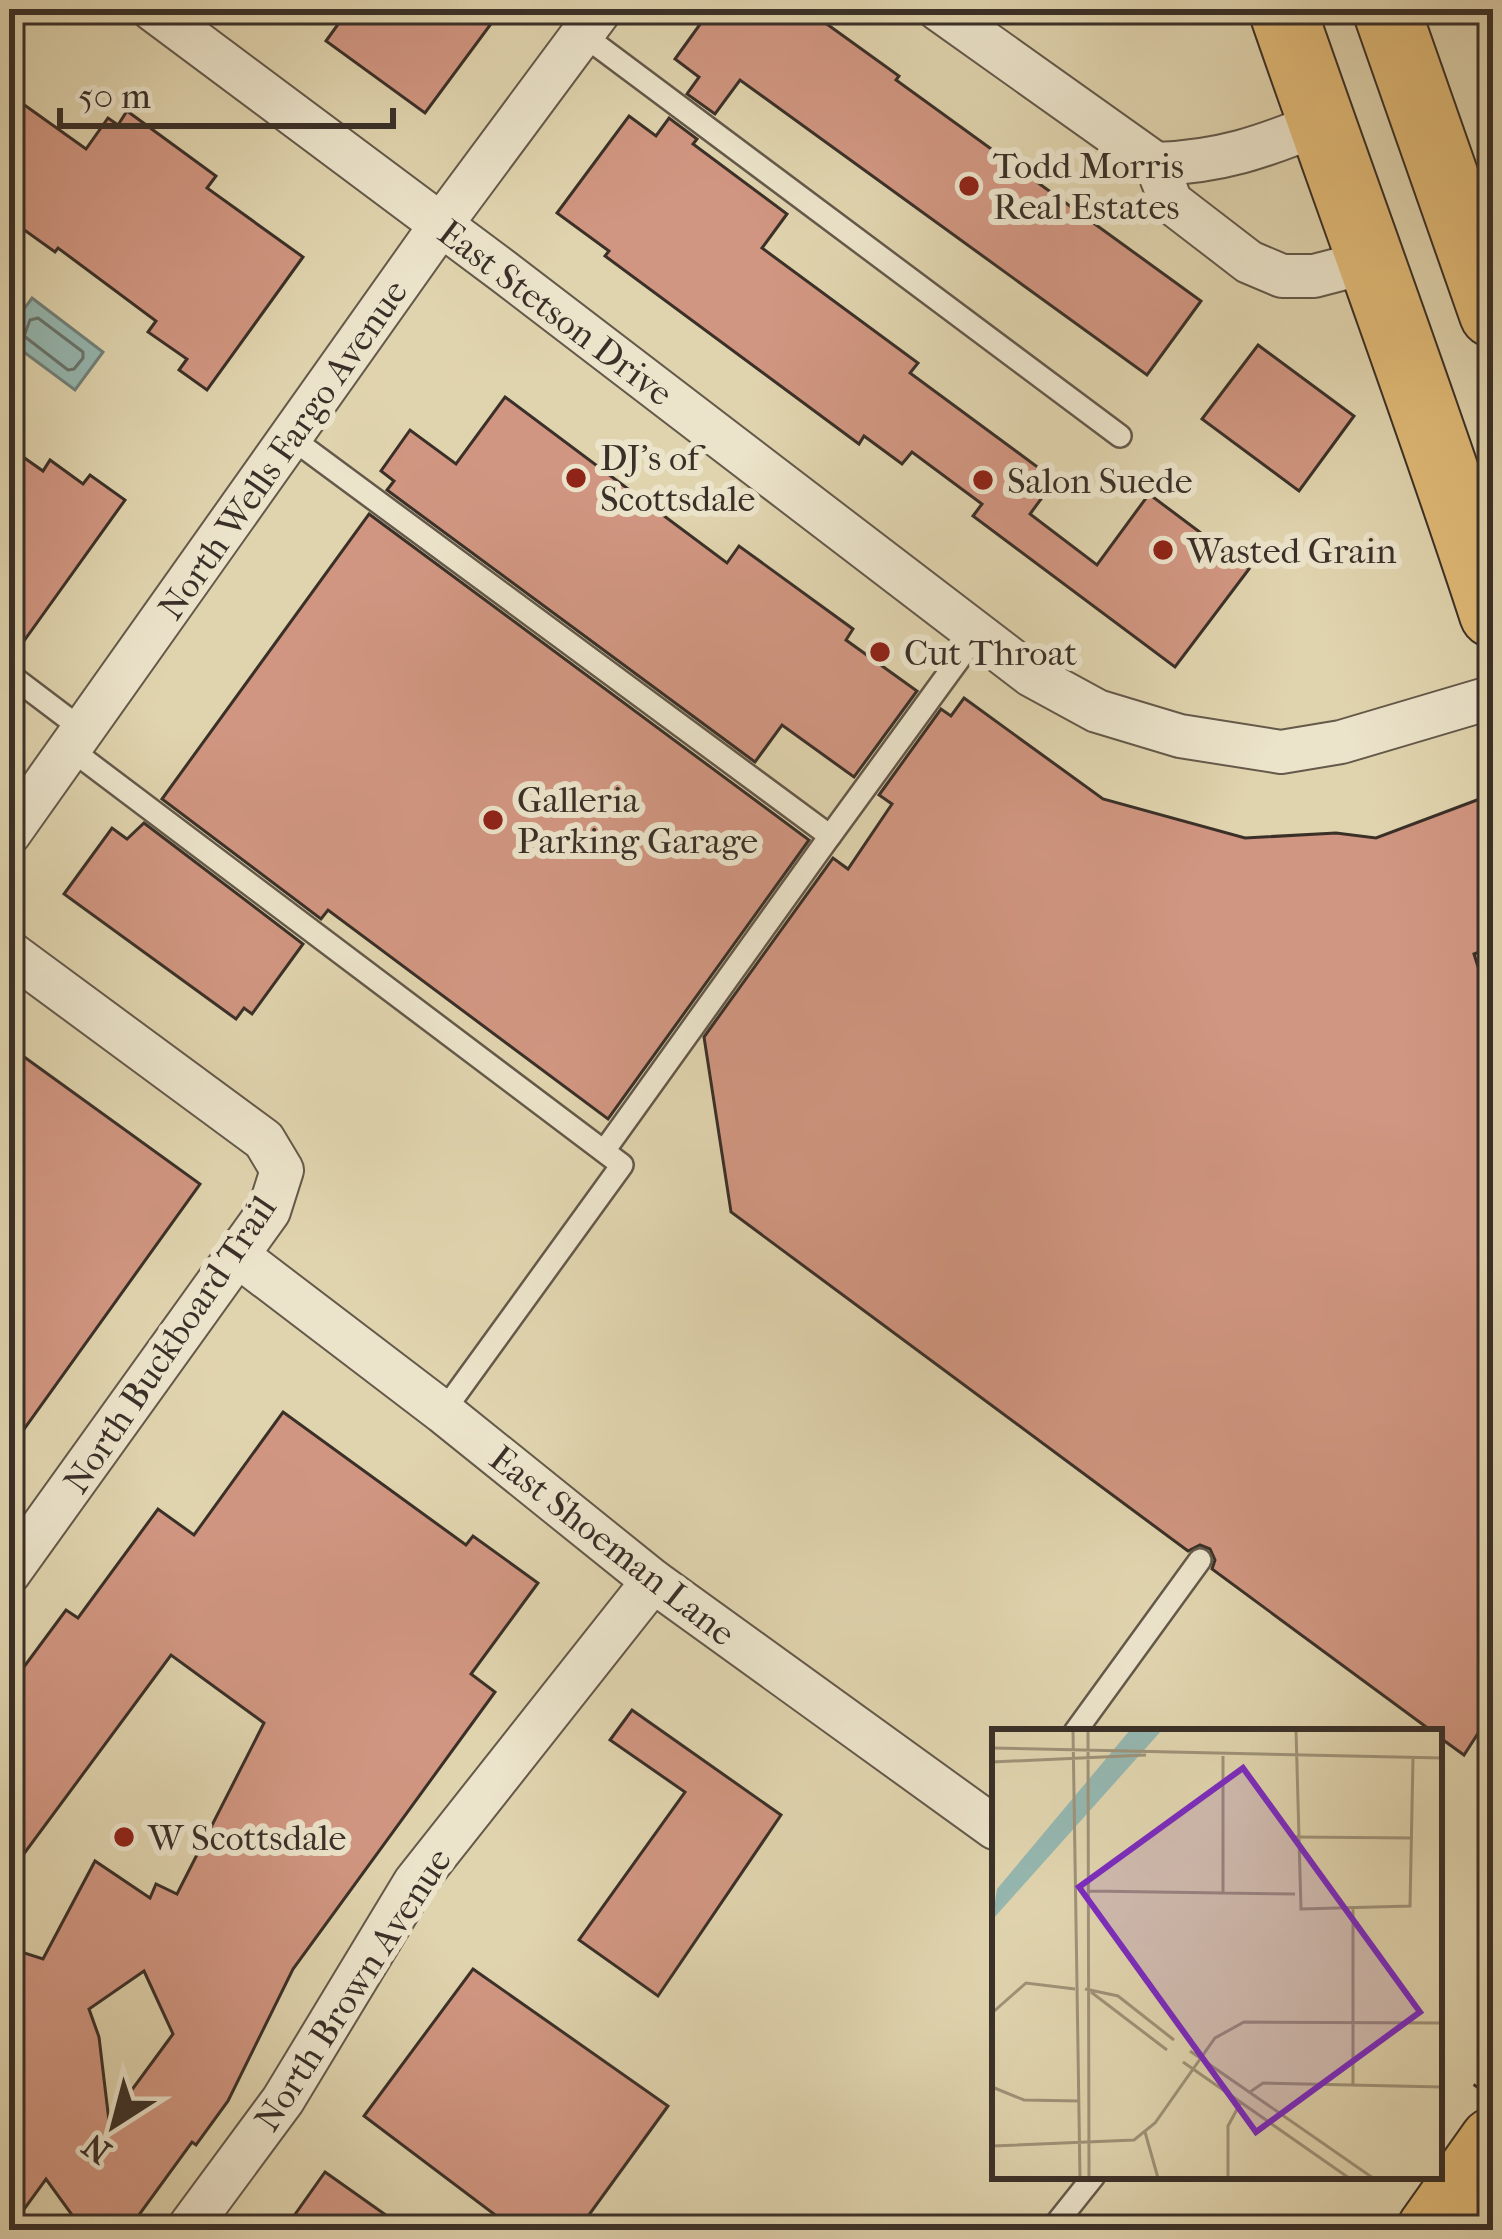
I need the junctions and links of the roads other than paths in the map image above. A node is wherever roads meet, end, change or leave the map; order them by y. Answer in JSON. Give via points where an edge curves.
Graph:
{"nodes":[{"id":1,"x":152,"y":9,"type":"edge"},
{"id":2,"x":938,"y":9,"type":"edge"},
{"id":3,"x":1282,"y":9,"type":"edge"},
{"id":4,"x":1385,"y":9,"type":"edge"},
{"id":5,"x":591,"y":22,"type":"edge"},
{"id":6,"x":1321,"y":123,"type":"junction"},
{"id":7,"x":1156,"y":164,"type":"junction"},
{"id":8,"x":440,"y":226,"type":"junction"},
{"id":9,"x":1480,"y":237,"type":"edge"},
{"id":10,"x":1368,"y":262,"type":"junction"},
{"id":11,"x":1493,"y":314,"type":"edge"},
{"id":12,"x":1120,"y":436,"type":"dead end"},
{"id":13,"x":290,"y":437,"type":"junction"},
{"id":14,"x":1493,"y":614,"type":"edge"},
{"id":15,"x":978,"y":633,"type":"junction"},
{"id":16,"x":9,"y":674,"type":"edge"},
{"id":17,"x":1493,"y":697,"type":"edge"},
{"id":18,"x":76,"y":739,"type":"junction"},
{"id":19,"x":9,"y":834,"type":"edge"},
{"id":20,"x":830,"y":836,"type":"junction"},
{"id":21,"x":9,"y":952,"type":"edge"},
{"id":22,"x":604,"y":1151,"type":"junction"},
{"id":23,"x":237,"y":1255,"type":"junction"},
{"id":24,"x":443,"y":1412,"type":"junction"},
{"id":25,"x":1200,"y":1560,"type":"dead end"},
{"id":26,"x":9,"y":1573,"type":"edge"},
{"id":27,"x":653,"y":1581,"type":"junction"},
{"id":28,"x":1078,"y":1729,"type":"edge"},
{"id":29,"x":992,"y":1826,"type":"edge"},
{"id":30,"x":1092,"y":2179,"type":"edge"},
{"id":31,"x":188,"y":2230,"type":"edge"},
{"id":32,"x":1052,"y":2230,"type":"edge"}],
"edges":[{"from":1,"to":8,"type":"street","name":"East Stetson Drive"},
{"from":2,"to":7,"type":"street"},
{"from":3,"to":6,"type":"main road"},
{"from":4,"to":9,"type":"main road"},
{"from":5,"to":8,"type":"street","name":"North Wells Fargo Avenue"},
{"from":5,"to":12,"type":"lane"},
{"from":6,"to":7,"type":"street","via":[[1251,152]]},
{"from":6,"to":10,"type":"main road"},
{"from":7,"to":10,"type":"street","via":[[1172,202],[1250,262],[1282,276]]},
{"from":8,"to":13,"type":"street","name":"North Wells Fargo Avenue"},
{"from":8,"to":15,"type":"street","name":"East Stetson Drive"},
{"from":9,"to":11,"type":"main road"},
{"from":10,"to":14,"type":"main road"},
{"from":13,"to":18,"type":"street","name":"North Wells Fargo Avenue"},
{"from":13,"to":20,"type":"lane"},
{"from":15,"to":17,"type":"street","name":"East Stetson Drive","via":[[1097,711],[1180,736],[1281,752]]},
{"from":15,"to":20,"type":"lane"},
{"from":16,"to":18,"type":"lane"},
{"from":18,"to":19,"type":"street","name":"North Wells Fargo Avenue"},
{"from":18,"to":22,"type":"lane"},
{"from":20,"to":22,"type":"lane"},
{"from":21,"to":23,"type":"street","name":"North Buckboard Trail","via":[[264,1140],[282,1170],[268,1211]]},
{"from":22,"to":24,"type":"lane","via":[[622,1165]]},
{"from":23,"to":24,"type":"street","name":"East Shoeman Lane"},
{"from":23,"to":26,"type":"street","name":"North Buckboard Trail"},
{"from":24,"to":27,"type":"street","name":"East Shoeman Lane"},
{"from":25,"to":28,"type":"lane"},
{"from":27,"to":29,"type":"street","name":"East Shoeman Lane"},
{"from":27,"to":31,"type":"street","name":"North Brown Avenue","via":[[415,1882],[283,2100]]},
{"from":30,"to":32,"type":"lane"}]}
